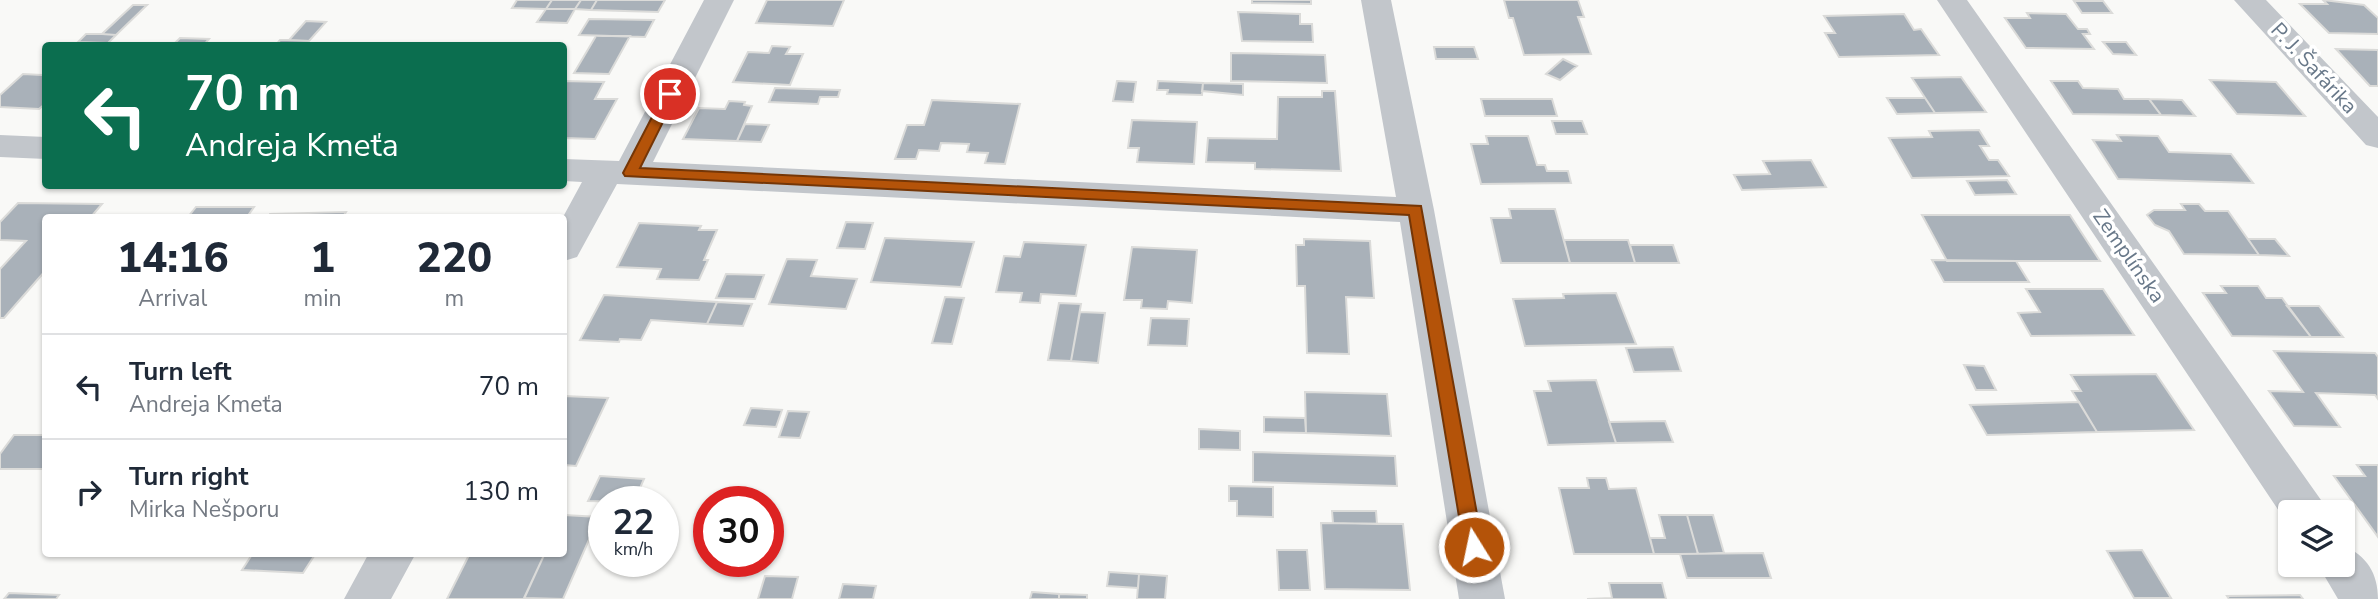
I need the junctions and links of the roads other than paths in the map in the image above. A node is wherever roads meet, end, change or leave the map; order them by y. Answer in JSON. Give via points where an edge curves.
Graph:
{"nodes":[{"id":1,"x":719,"y":0,"type":"edge"},
{"id":2,"x":1376,"y":0,"type":"edge"},
{"id":3,"x":1952,"y":0,"type":"edge"},
{"id":4,"x":2249,"y":0,"type":"edge"},
{"id":5,"x":2378,"y":137,"type":"edge"},
{"id":6,"x":0,"y":146,"type":"edge"},
{"id":7,"x":42,"y":148,"type":"edge"},
{"id":8,"x":567,"y":170,"type":"edge"},
{"id":9,"x":618,"y":172,"type":"junction"},
{"id":10,"x":1416,"y":210,"type":"junction"},
{"id":11,"x":567,"y":244,"type":"edge"},
{"id":12,"x":2296,"y":500,"type":"edge"},
{"id":13,"x":391,"y":557,"type":"edge"},
{"id":14,"x":2349,"y":577,"type":"edge"},
{"id":15,"x":368,"y":599,"type":"edge"},
{"id":16,"x":1482,"y":599,"type":"edge"},
{"id":17,"x":2365,"y":599,"type":"edge"}],
"edges":[{"from":1,"to":9,"type":"street"},
{"from":2,"to":10,"type":"street"},
{"from":3,"to":12,"type":"street","name":"Zemplínska"},
{"from":4,"to":5,"type":"street","name":"P. J. Šafárika"},
{"from":6,"to":7,"type":"street"},
{"from":8,"to":9,"type":"street"},
{"from":9,"to":10,"type":"street"},
{"from":9,"to":11,"type":"street"},
{"from":10,"to":16,"type":"street"},
{"from":13,"to":15,"type":"street"},
{"from":14,"to":17,"type":"street"}]}
